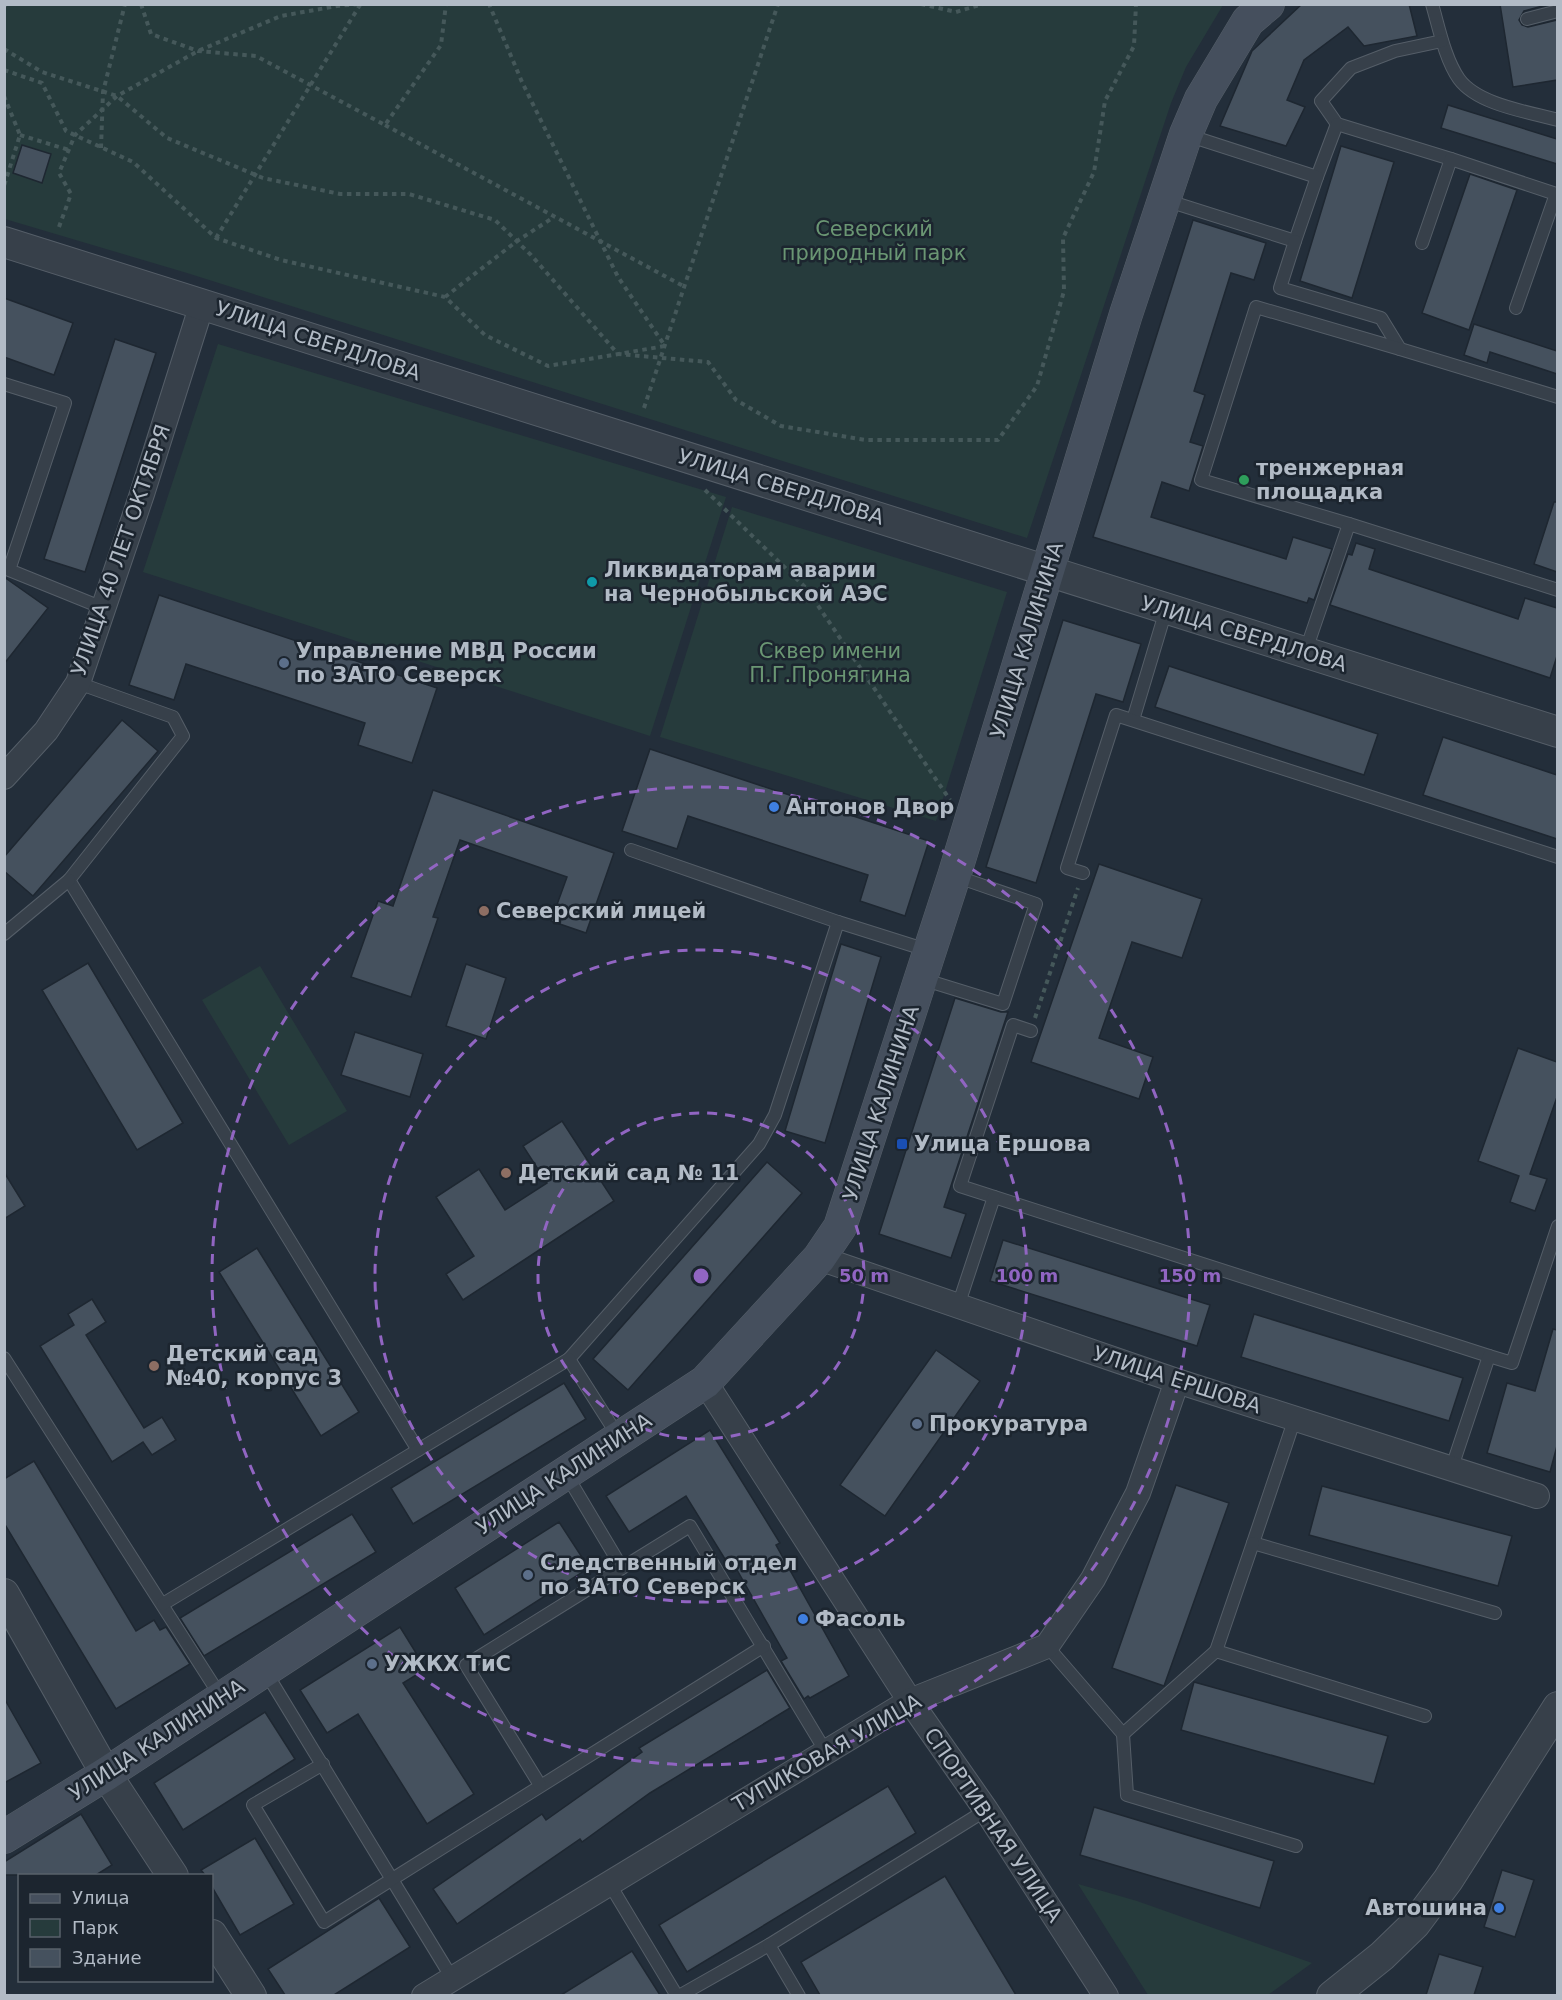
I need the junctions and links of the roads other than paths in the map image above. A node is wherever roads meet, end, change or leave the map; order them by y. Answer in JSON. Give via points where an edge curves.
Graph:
{"nodes":[{"id":1,"x":1268,"y":4,"type":"edge"},
{"id":2,"x":1432,"y":4,"type":"edge"},
{"id":3,"x":1557,"y":11,"type":"edge"},
{"id":4,"x":1527,"y":20,"type":"dead end"},
{"id":5,"x":1442,"y":41,"type":"junction"},
{"id":6,"x":1557,"y":120,"type":"edge"},
{"id":7,"x":1337,"y":124,"type":"junction"},
{"id":8,"x":1186,"y":134,"type":"junction"},
{"id":9,"x":1451,"y":159,"type":"junction"},
{"id":10,"x":1317,"y":177,"type":"junction"},
{"id":11,"x":1164,"y":200,"type":"junction"},
{"id":12,"x":1295,"y":241,"type":"junction"},
{"id":13,"x":4,"y":242,"type":"edge"},
{"id":14,"x":1422,"y":243,"type":"dead end"},
{"id":15,"x":202,"y":304,"type":"junction"},
{"id":16,"x":1516,"y":308,"type":"dead end"},
{"id":17,"x":1400,"y":349,"type":"junction"},
{"id":18,"x":4,"y":384,"type":"edge"},
{"id":19,"x":1557,"y":397,"type":"edge"},
{"id":20,"x":1349,"y":524,"type":"junction"},
{"id":21,"x":1049,"y":572,"type":"junction"},
{"id":22,"x":1557,"y":590,"type":"edge"},
{"id":23,"x":104,"y":608,"type":"junction"},
{"id":24,"x":1166,"y":610,"type":"junction"},
{"id":25,"x":1305,"y":653,"type":"junction"},
{"id":26,"x":78,"y":683,"type":"junction"},
{"id":27,"x":1133,"y":720,"type":"junction"},
{"id":28,"x":1557,"y":732,"type":"edge"},
{"id":29,"x":4,"y":777,"type":"edge"},
{"id":30,"x":631,"y":850,"type":"dead end"},
{"id":31,"x":1557,"y":856,"type":"edge"},
{"id":32,"x":1083,"y":873,"type":"road end"},
{"id":33,"x":954,"y":876,"type":"junction"},
{"id":34,"x":69,"y":880,"type":"junction"},
{"id":35,"x":838,"y":922,"type":"junction"},
{"id":36,"x":4,"y":934,"type":"edge"},
{"id":37,"x":926,"y":965,"type":"junction"},
{"id":38,"x":1031,"y":1031,"type":"road end"},
{"id":39,"x":994,"y":1197,"type":"junction"},
{"id":40,"x":1557,"y":1226,"type":"edge"},
{"id":41,"x":819,"y":1258,"type":"junction"},
{"id":42,"x":958,"y":1306,"type":"junction"},
{"id":43,"x":1489,"y":1356,"type":"junction"},
{"id":44,"x":4,"y":1358,"type":"edge"},
{"id":45,"x":569,"y":1359,"type":"junction"},
{"id":46,"x":1177,"y":1381,"type":"junction"},
{"id":47,"x":705,"y":1382,"type":"junction"},
{"id":48,"x":1295,"y":1418,"type":"junction"},
{"id":49,"x":619,"y":1438,"type":"junction"},
{"id":50,"x":418,"y":1450,"type":"junction"},
{"id":51,"x":1452,"y":1467,"type":"junction"},
{"id":52,"x":566,"y":1473,"type":"junction"},
{"id":53,"x":1537,"y":1496,"type":"dead end"},
{"id":54,"x":1253,"y":1543,"type":"junction"},
{"id":55,"x":622,"y":1568,"type":"junction"},
{"id":56,"x":4,"y":1594,"type":"edge"},
{"id":57,"x":163,"y":1604,"type":"junction"},
{"id":58,"x":1496,"y":1613,"type":"dead end"},
{"id":59,"x":1047,"y":1646,"type":"junction"},
{"id":60,"x":764,"y":1647,"type":"junction"},
{"id":61,"x":1216,"y":1651,"type":"junction"},
{"id":62,"x":265,"y":1670,"type":"junction"},
{"id":63,"x":221,"y":1698,"type":"junction"},
{"id":64,"x":910,"y":1701,"type":"junction"},
{"id":65,"x":1557,"y":1707,"type":"edge"},
{"id":66,"x":1425,"y":1716,"type":"dead end"},
{"id":67,"x":1123,"y":1734,"type":"junction"},
{"id":68,"x":826,"y":1752,"type":"junction"},
{"id":69,"x":323,"y":1764,"type":"junction"},
{"id":70,"x":106,"y":1774,"type":"junction"},
{"id":71,"x":540,"y":1785,"type":"junction"},
{"id":72,"x":986,"y":1810,"type":"junction"},
{"id":73,"x":4,"y":1837,"type":"edge"},
{"id":74,"x":1296,"y":1846,"type":"dead end"},
{"id":75,"x":171,"y":1874,"type":"edge"},
{"id":76,"x":392,"y":1878,"type":"junction"},
{"id":77,"x":609,"y":1883,"type":"junction"},
{"id":78,"x":213,"y":1937,"type":"edge"},
{"id":79,"x":769,"y":1945,"type":"junction"},
{"id":80,"x":452,"y":1978,"type":"junction"},
{"id":81,"x":251,"y":1995,"type":"edge"},
{"id":82,"x":424,"y":1995,"type":"edge"},
{"id":83,"x":678,"y":1995,"type":"edge"},
{"id":84,"x":798,"y":1995,"type":"edge"},
{"id":85,"x":1106,"y":1995,"type":"edge"},
{"id":86,"x":1332,"y":1995,"type":"edge"}],
"edges":[{"from":1,"to":8,"type":"main road","name":"УЛИЦА КАЛИНИНА","via":[[1248,21],[1201,99]]},
{"from":2,"to":5,"type":"lane"},
{"from":3,"to":4,"type":"lane"},
{"from":5,"to":6,"type":"lane","via":[[1460,80],[1493,104]]},
{"from":5,"to":7,"type":"lane","via":[[1395,51],[1351,68],[1321,101]]},
{"from":7,"to":9,"type":"lane"},
{"from":7,"to":10,"type":"lane"},
{"from":8,"to":10,"type":"lane"},
{"from":8,"to":11,"type":"main road","name":"УЛИЦА КАЛИНИНА"},
{"from":9,"to":14,"type":"lane"},
{"from":9,"to":16,"type":"lane","via":[[1556,194]]},
{"from":10,"to":12,"type":"lane"},
{"from":11,"to":12,"type":"lane"},
{"from":11,"to":21,"type":"main road","name":"УЛИЦА КАЛИНИНА"},
{"from":12,"to":17,"type":"lane","via":[[1280,288],[1381,318]]},
{"from":13,"to":15,"type":"street","name":"УЛИЦА СВЕРДЛОВА"},
{"from":15,"to":21,"type":"street","name":"УЛИЦА СВЕРДЛОВА"},
{"from":15,"to":23,"type":"street","name":"УЛИЦА 40 ЛЕТ ОКТЯБРЯ"},
{"from":17,"to":19,"type":"lane"},
{"from":17,"to":20,"type":"lane","via":[[1256,307],[1201,480]]},
{"from":18,"to":23,"type":"lane","via":[[65,403],[9,570]]},
{"from":20,"to":22,"type":"lane"},
{"from":20,"to":25,"type":"lane"},
{"from":21,"to":24,"type":"street","name":"УЛИЦА СВЕРДЛОВА"},
{"from":21,"to":33,"type":"main road","name":"УЛИЦА КАЛИНИНА"},
{"from":23,"to":26,"type":"street","name":"УЛИЦА 40 ЛЕТ ОКТЯБРЯ"},
{"from":24,"to":25,"type":"street","name":"УЛИЦА СВЕРДЛОВА"},
{"from":24,"to":27,"type":"lane"},
{"from":25,"to":28,"type":"street","name":"УЛИЦА СВЕРДЛОВА"},
{"from":26,"to":29,"type":"street","name":"УЛИЦА 40 ЛЕТ ОКТЯБРЯ","via":[[46,731]]},
{"from":26,"to":34,"type":"lane","via":[[172,717],[183,736]]},
{"from":27,"to":31,"type":"lane"},
{"from":27,"to":32,"type":"lane","via":[[1116,715],[1067,868]]},
{"from":30,"to":35,"type":"lane"},
{"from":33,"to":37,"type":"main road","name":"УЛИЦА КАЛИНИНА"},
{"from":33,"to":37,"type":"lane","via":[[1036,904],[1003,1004]]},
{"from":34,"to":36,"type":"lane"},
{"from":34,"to":50,"type":"lane"},
{"from":35,"to":37,"type":"lane"},
{"from":35,"to":45,"type":"lane","via":[[775,1116],[759,1144]]},
{"from":37,"to":41,"type":"main road","name":"УЛИЦА КАЛИНИНА","via":[[840,1227]]},
{"from":38,"to":39,"type":"lane","via":[[1013,1025],[960,1186]]},
{"from":39,"to":42,"type":"lane"},
{"from":39,"to":43,"type":"lane"},
{"from":40,"to":43,"type":"lane","via":[[1512,1364]]},
{"from":41,"to":42,"type":"street","name":"УЛИЦА ЕРШОВА"},
{"from":41,"to":47,"type":"main road","name":"УЛИЦА КАЛИНИНА"},
{"from":42,"to":46,"type":"street","name":"УЛИЦА ЕРШОВА"},
{"from":43,"to":51,"type":"lane"},
{"from":44,"to":57,"type":"lane"},
{"from":45,"to":49,"type":"lane"},
{"from":45,"to":50,"type":"lane"},
{"from":46,"to":48,"type":"street","name":"УЛИЦА ЕРШОВА"},
{"from":46,"to":59,"type":"street","via":[[1138,1493],[1093,1579]]},
{"from":47,"to":49,"type":"main road","name":"УЛИЦА КАЛИНИНА"},
{"from":47,"to":64,"type":"street","name":"СПОРТИВНАЯ УЛИЦА"},
{"from":48,"to":51,"type":"street","name":"УЛИЦА ЕРШОВА"},
{"from":48,"to":54,"type":"lane"},
{"from":49,"to":52,"type":"main road","name":"УЛИЦА КАЛИНИНА"},
{"from":50,"to":57,"type":"lane"},
{"from":51,"to":53,"type":"street","name":"УЛИЦА ЕРШОВА"},
{"from":52,"to":55,"type":"lane"},
{"from":52,"to":62,"type":"main road","name":"УЛИЦА КАЛИНИНА"},
{"from":54,"to":58,"type":"lane"},
{"from":54,"to":61,"type":"lane"},
{"from":55,"to":60,"type":"lane","via":[[690,1526]]},
{"from":55,"to":71,"type":"lane","via":[[466,1665]]},
{"from":56,"to":70,"type":"street"},
{"from":57,"to":63,"type":"lane"},
{"from":59,"to":64,"type":"street","name":"ТУПИКОВАЯ УЛИЦА"},
{"from":59,"to":67,"type":"lane"},
{"from":60,"to":68,"type":"lane"},
{"from":60,"to":71,"type":"lane"},
{"from":61,"to":66,"type":"lane"},
{"from":61,"to":67,"type":"lane"},
{"from":62,"to":63,"type":"main road","name":"УЛИЦА КАЛИНИНА"},
{"from":62,"to":69,"type":"lane"},
{"from":63,"to":70,"type":"main road","name":"УЛИЦА КАЛИНИНА"},
{"from":64,"to":68,"type":"street","name":"ТУПИКОВАЯ УЛИЦА"},
{"from":64,"to":72,"type":"street","name":"СПОРТИВНАЯ УЛИЦА"},
{"from":65,"to":86,"type":"street","via":[[1448,1880],[1415,1924]]},
{"from":67,"to":74,"type":"lane","via":[[1127,1795]]},
{"from":68,"to":77,"type":"street","name":"ТУПИКОВАЯ УЛИЦА"},
{"from":69,"to":76,"type":"lane"},
{"from":69,"to":76,"type":"lane","via":[[254,1805],[265,1825],[324,1922]]},
{"from":70,"to":73,"type":"main road","name":"УЛИЦА КАЛИНИНА"},
{"from":70,"to":75,"type":"street"},
{"from":71,"to":76,"type":"lane"},
{"from":72,"to":79,"type":"lane"},
{"from":72,"to":85,"type":"street","name":"СПОРТИВНАЯ УЛИЦА"},
{"from":76,"to":80,"type":"lane"},
{"from":77,"to":80,"type":"street","name":"ТУПИКОВАЯ УЛИЦА"},
{"from":77,"to":83,"type":"lane"},
{"from":78,"to":81,"type":"street"},
{"from":79,"to":83,"type":"lane"},
{"from":79,"to":84,"type":"lane"},
{"from":80,"to":82,"type":"street","name":"ТУПИКОВАЯ УЛИЦА"}]}
